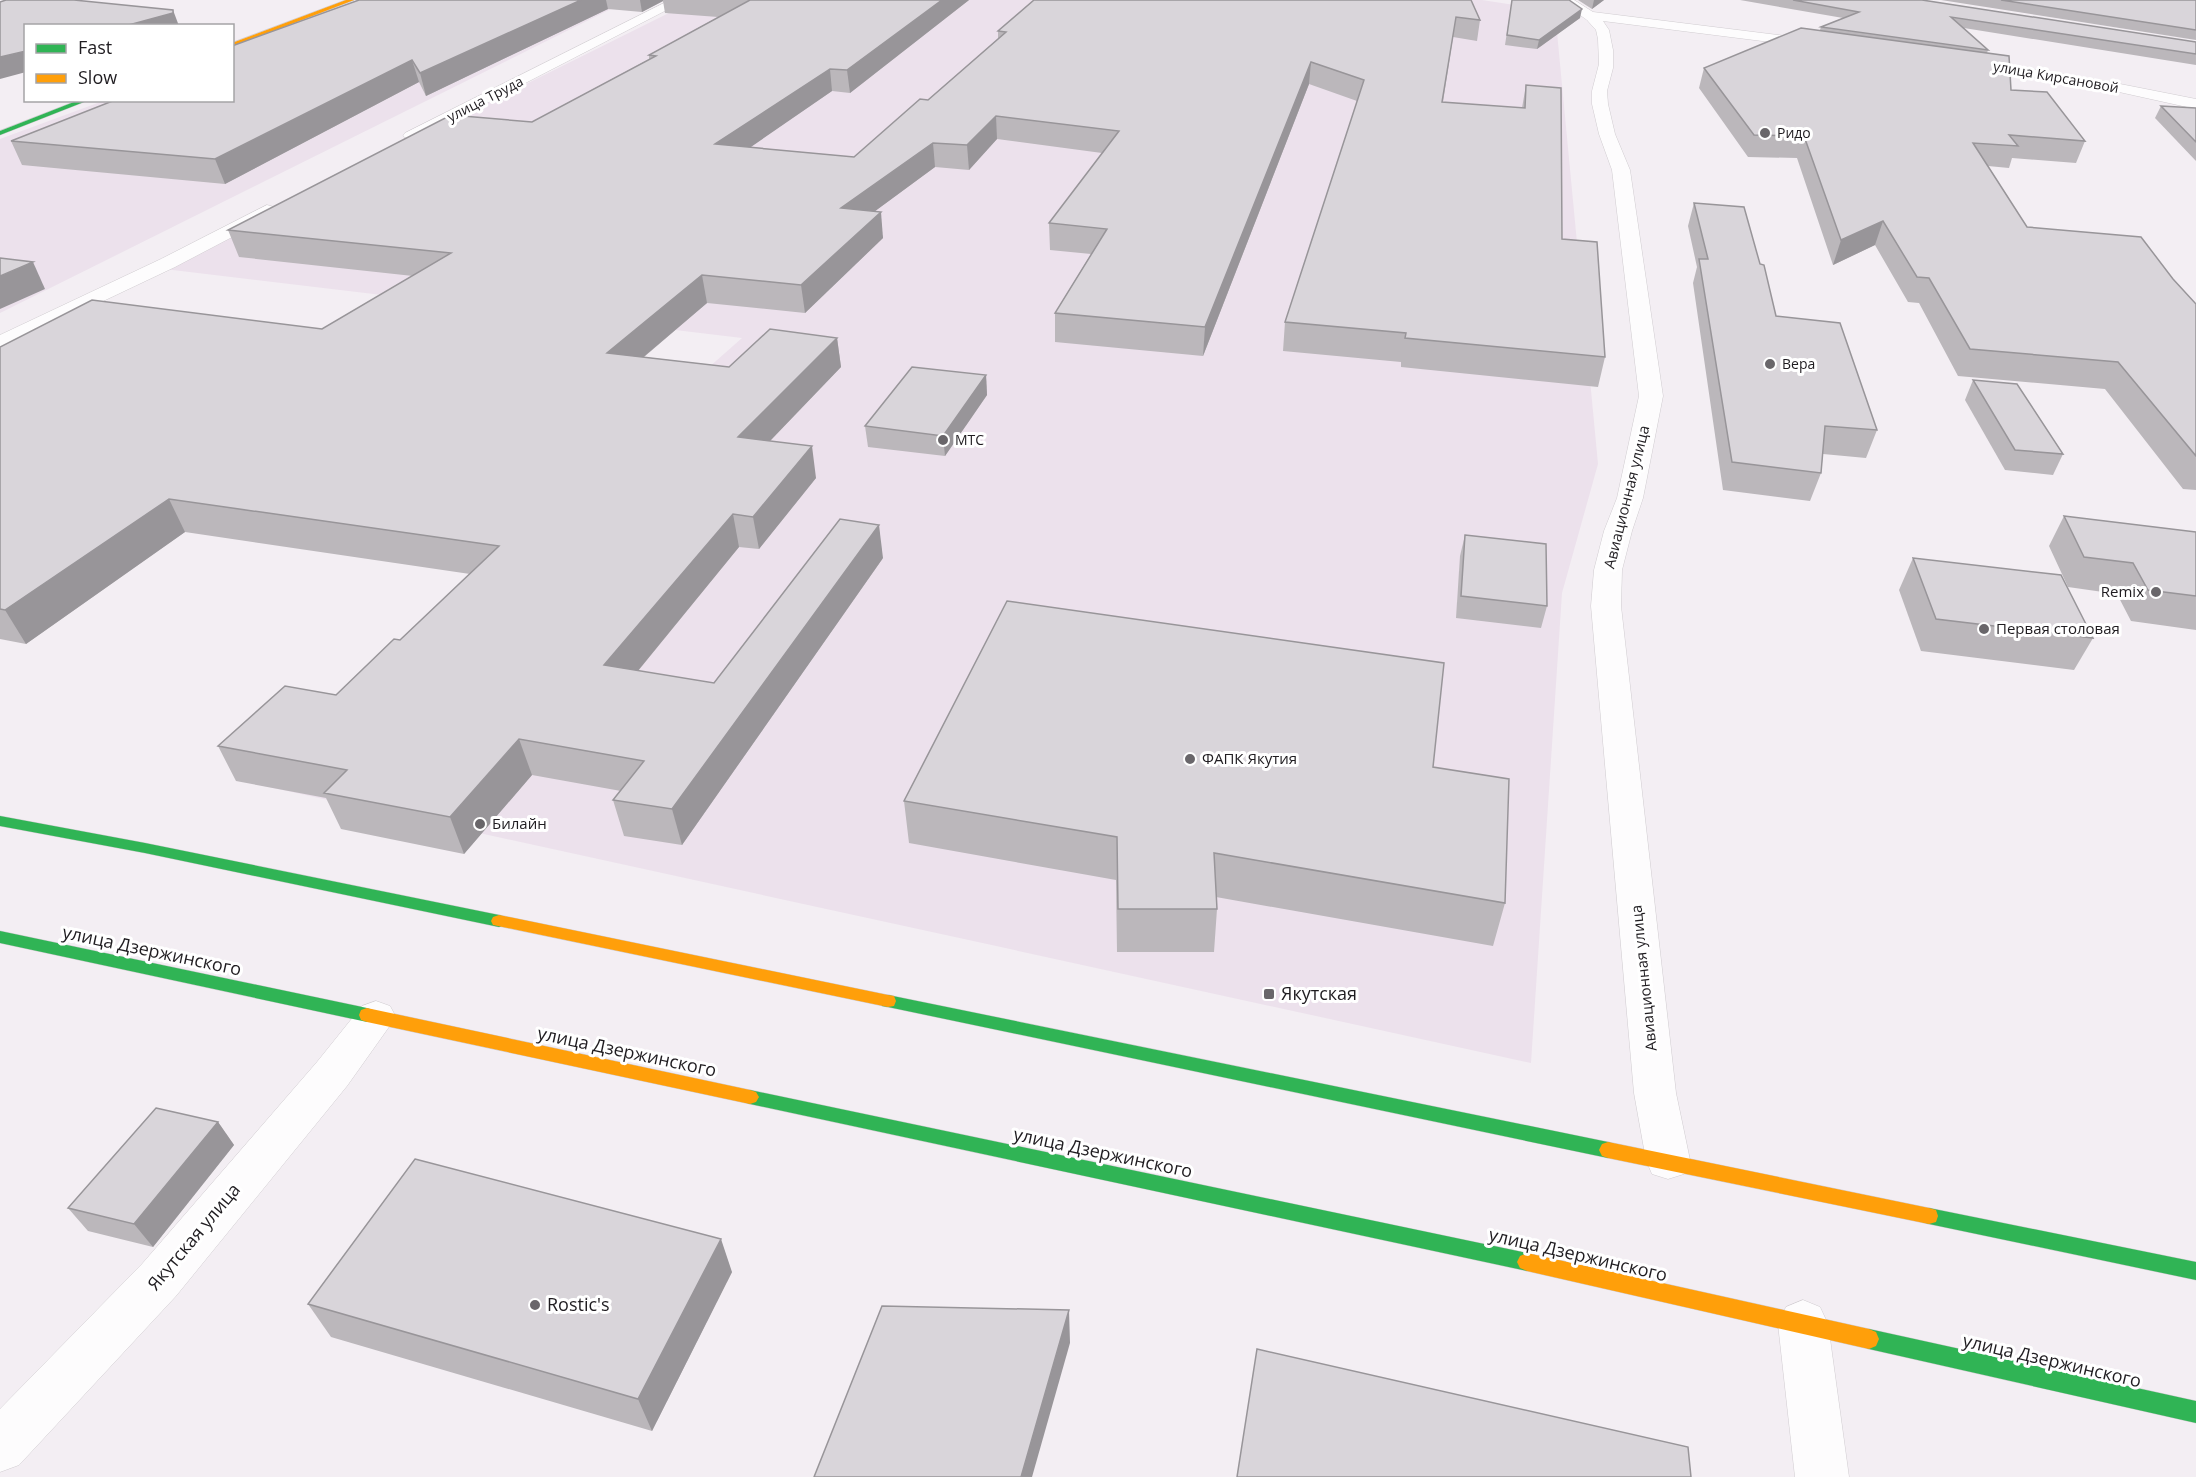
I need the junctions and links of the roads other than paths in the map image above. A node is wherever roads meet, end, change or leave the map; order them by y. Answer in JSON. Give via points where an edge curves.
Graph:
{"nodes":[{"id":1,"x":319,"y":0,"type":"edge"},
{"id":2,"x":351,"y":0,"type":"edge"},
{"id":3,"x":680,"y":0,"type":"edge"},
{"id":4,"x":1564,"y":0,"type":"edge"},
{"id":5,"x":1593,"y":16,"type":"junction"},
{"id":6,"x":234,"y":31,"type":"edge"},
{"id":7,"x":234,"y":44,"type":"edge"},
{"id":8,"x":1838,"y":46,"type":"edge"},
{"id":9,"x":1954,"y":60,"type":"edge"},
{"id":10,"x":41,"y":102,"type":"edge"},
{"id":11,"x":81,"y":102,"type":"edge"},
{"id":12,"x":2196,"y":104,"type":"edge"},
{"id":13,"x":9,"y":114,"type":"dead end"},
{"id":14,"x":0,"y":133,"type":"edge"},
{"id":15,"x":394,"y":145,"type":"edge"},
{"id":16,"x":281,"y":204,"type":"edge"},
{"id":17,"x":0,"y":343,"type":"edge"},
{"id":18,"x":0,"y":821,"type":"edge"},
{"id":19,"x":0,"y":937,"type":"edge"},
{"id":20,"x":376,"y":1017,"type":"junction"},
{"id":21,"x":1668,"y":1160,"type":"junction"},
{"id":22,"x":2196,"y":1270,"type":"edge"},
{"id":23,"x":1803,"y":1324,"type":"junction"},
{"id":24,"x":2196,"y":1412,"type":"edge"},
{"id":25,"x":0,"y":1446,"type":"edge"},
{"id":26,"x":1822,"y":1477,"type":"edge"}],
"edges":[{"from":1,"to":6,"type":"main road"},
{"from":2,"to":7,"type":"main road"},
{"from":3,"to":15,"type":"street","name":"улица Труда"},
{"from":4,"to":5,"type":"street"},
{"from":5,"to":8,"type":"street"},
{"from":5,"to":21,"type":"street","name":"Авиационная улица","via":[[1605,40],[1606,64],[1599,93],[1626,196],[1651,396],[1630,498],[1608,570],[1606,606],[1654,1081]]},
{"from":9,"to":12,"type":"street","name":"улица Кирсановой"},
{"from":10,"to":13,"type":"main road"},
{"from":11,"to":14,"type":"main road"},
{"from":16,"to":17,"type":"street"},
{"from":18,"to":21,"type":"main road"},
{"from":19,"to":20,"type":"main road","name":"улица Дзержинского"},
{"from":20,"to":23,"type":"main road","name":"улица Дзержинского"},
{"from":20,"to":25,"type":"street","name":"Якутская улица","via":[[159,1280]]},
{"from":21,"to":22,"type":"main road"},
{"from":23,"to":24,"type":"main road","name":"улица Дзержинского"},
{"from":23,"to":26,"type":"street"}]}
